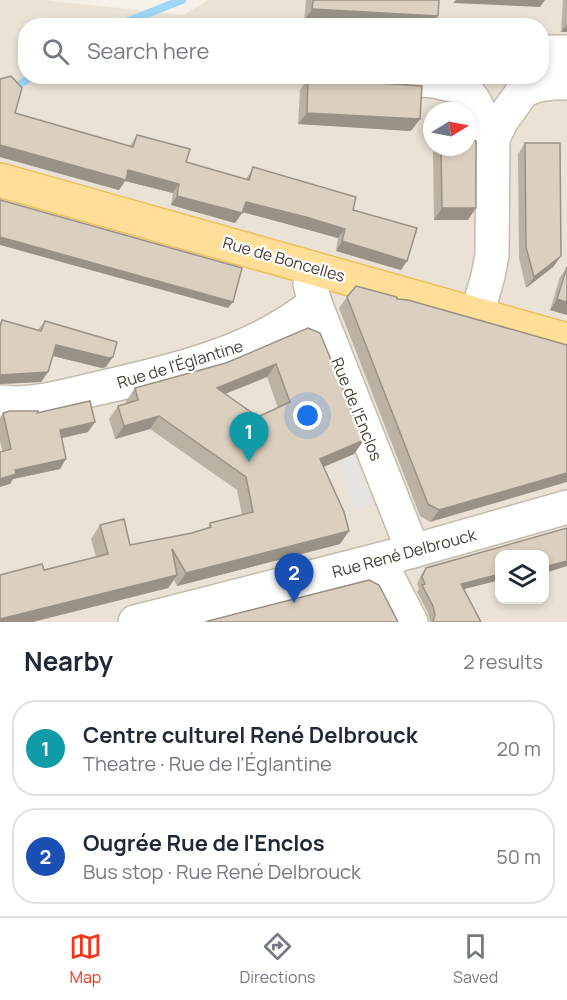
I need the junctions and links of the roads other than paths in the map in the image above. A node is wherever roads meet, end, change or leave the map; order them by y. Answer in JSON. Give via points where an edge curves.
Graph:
{"nodes":[{"id":1,"x":549,"y":52,"type":"edge"},
{"id":2,"x":567,"y":52,"type":"edge"},
{"id":3,"x":567,"y":82,"type":"edge"},
{"id":4,"x":549,"y":83,"type":"edge"},
{"id":5,"x":461,"y":84,"type":"edge"},
{"id":6,"x":523,"y":84,"type":"edge"},
{"id":7,"x":544,"y":84,"type":"edge"},
{"id":8,"x":493,"y":138,"type":"junction"},
{"id":9,"x":0,"y":180,"type":"edge"},
{"id":10,"x":305,"y":265,"type":"junction"},
{"id":11,"x":315,"y":303,"type":"junction"},
{"id":12,"x":477,"y":314,"type":"junction"},
{"id":13,"x":567,"y":340,"type":"edge"},
{"id":14,"x":0,"y":402,"type":"edge"},
{"id":15,"x":567,"y":507,"type":"edge"},
{"id":16,"x":413,"y":551,"type":"junction"},
{"id":17,"x":379,"y":560,"type":"junction"},
{"id":18,"x":135,"y":622,"type":"edge"},
{"id":19,"x":411,"y":622,"type":"edge"}],
"edges":[{"from":1,"to":2,"type":"street"},
{"from":3,"to":4,"type":"street"},
{"from":5,"to":8,"type":"street"},
{"from":6,"to":7,"type":"street"},
{"from":6,"to":8,"type":"street"},
{"from":8,"to":12,"type":"street","via":[[492,255]]},
{"from":9,"to":10,"type":"main road","name":"Rue de Boncelles"},
{"from":10,"to":11,"type":"street","name":"Rue de l'Enclos"},
{"from":10,"to":12,"type":"main road","name":"Rue de Boncelles"},
{"from":11,"to":14,"type":"street","name":"Rue de l'Églantine","via":[[281,328],[199,361],[44,401]]},
{"from":11,"to":16,"type":"street","name":"Rue de l'Enclos"},
{"from":12,"to":13,"type":"main road","name":"Rue de Boncelles"},
{"from":15,"to":16,"type":"street","name":"Rue René Delbrouck"},
{"from":16,"to":17,"type":"street","name":"Rue René Delbrouck"},
{"from":17,"to":18,"type":"street","name":"Rue René Delbrouck"},
{"from":17,"to":19,"type":"street"}]}
